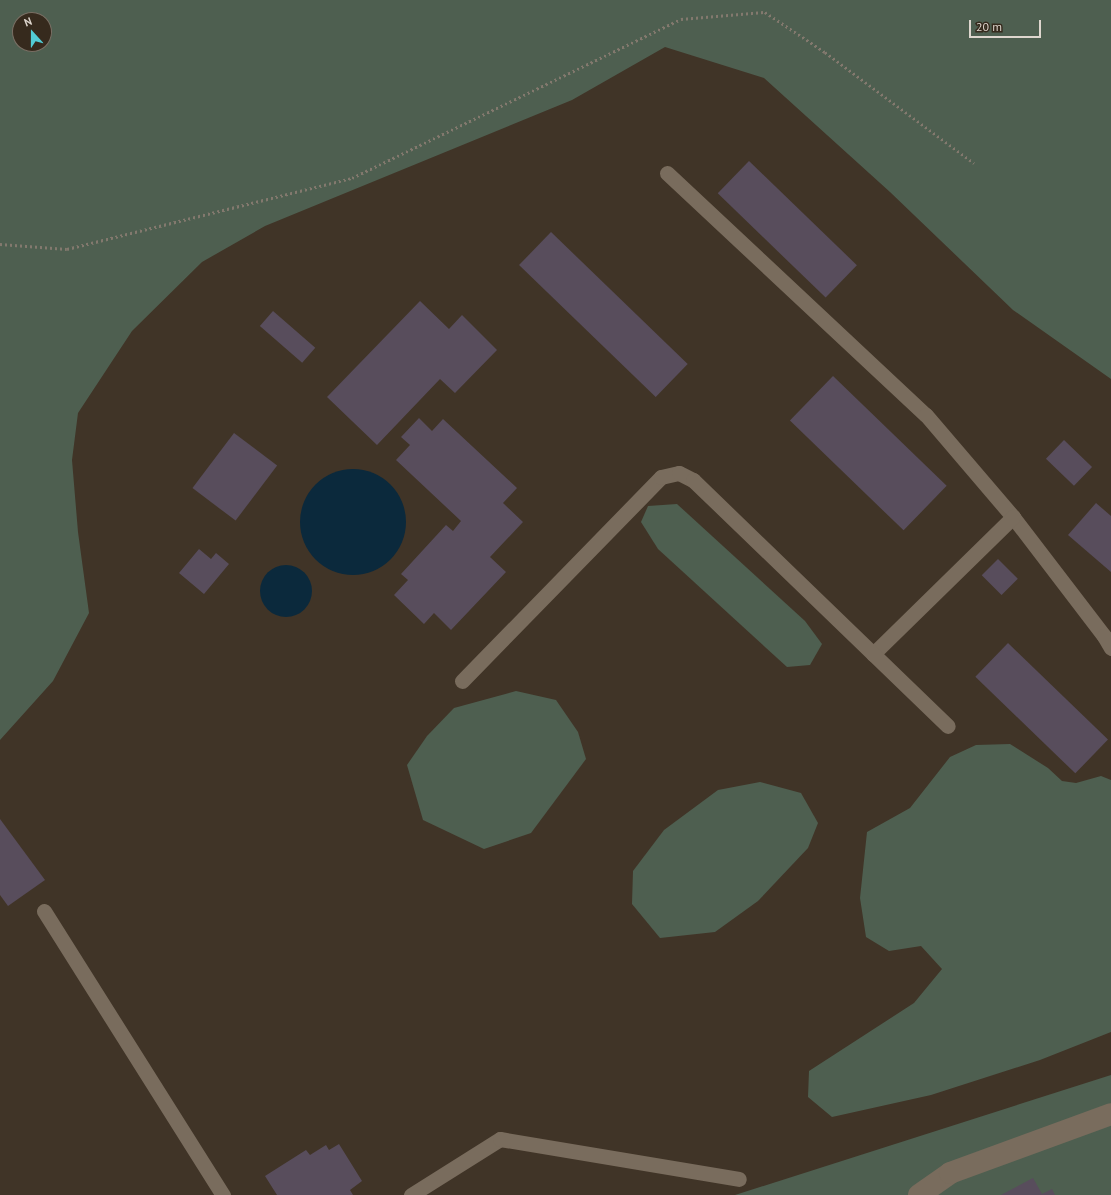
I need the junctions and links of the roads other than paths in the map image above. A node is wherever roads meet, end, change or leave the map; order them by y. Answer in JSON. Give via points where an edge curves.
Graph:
{"nodes":[{"id":1,"x":668,"y":173,"type":"dead end"},
{"id":2,"x":1013,"y":517,"type":"junction"},
{"id":3,"x":1111,"y":648,"type":"edge"},
{"id":4,"x":873,"y":654,"type":"junction"},
{"id":5,"x":462,"y":681,"type":"dead end"},
{"id":6,"x":948,"y":726,"type":"dead end"},
{"id":7,"x":44,"y":910,"type":"dead end"},
{"id":8,"x":1111,"y":1114,"type":"edge"},
{"id":9,"x":739,"y":1179,"type":"dead end"},
{"id":10,"x":223,"y":1195,"type":"edge"},
{"id":11,"x":411,"y":1195,"type":"edge"},
{"id":12,"x":919,"y":1195,"type":"edge"}],
"edges":[{"from":1,"to":2,"type":"lane","via":[[926,415]]},
{"from":2,"to":3,"type":"lane"},
{"from":2,"to":4,"type":"lane"},
{"from":4,"to":5,"type":"lane","via":[[693,480],[679,473],[660,477]]},
{"from":4,"to":6,"type":"lane"},
{"from":7,"to":10,"type":"lane"},
{"from":8,"to":12,"type":"street","via":[[950,1173]]},
{"from":9,"to":11,"type":"lane","via":[[500,1139]]}]}
